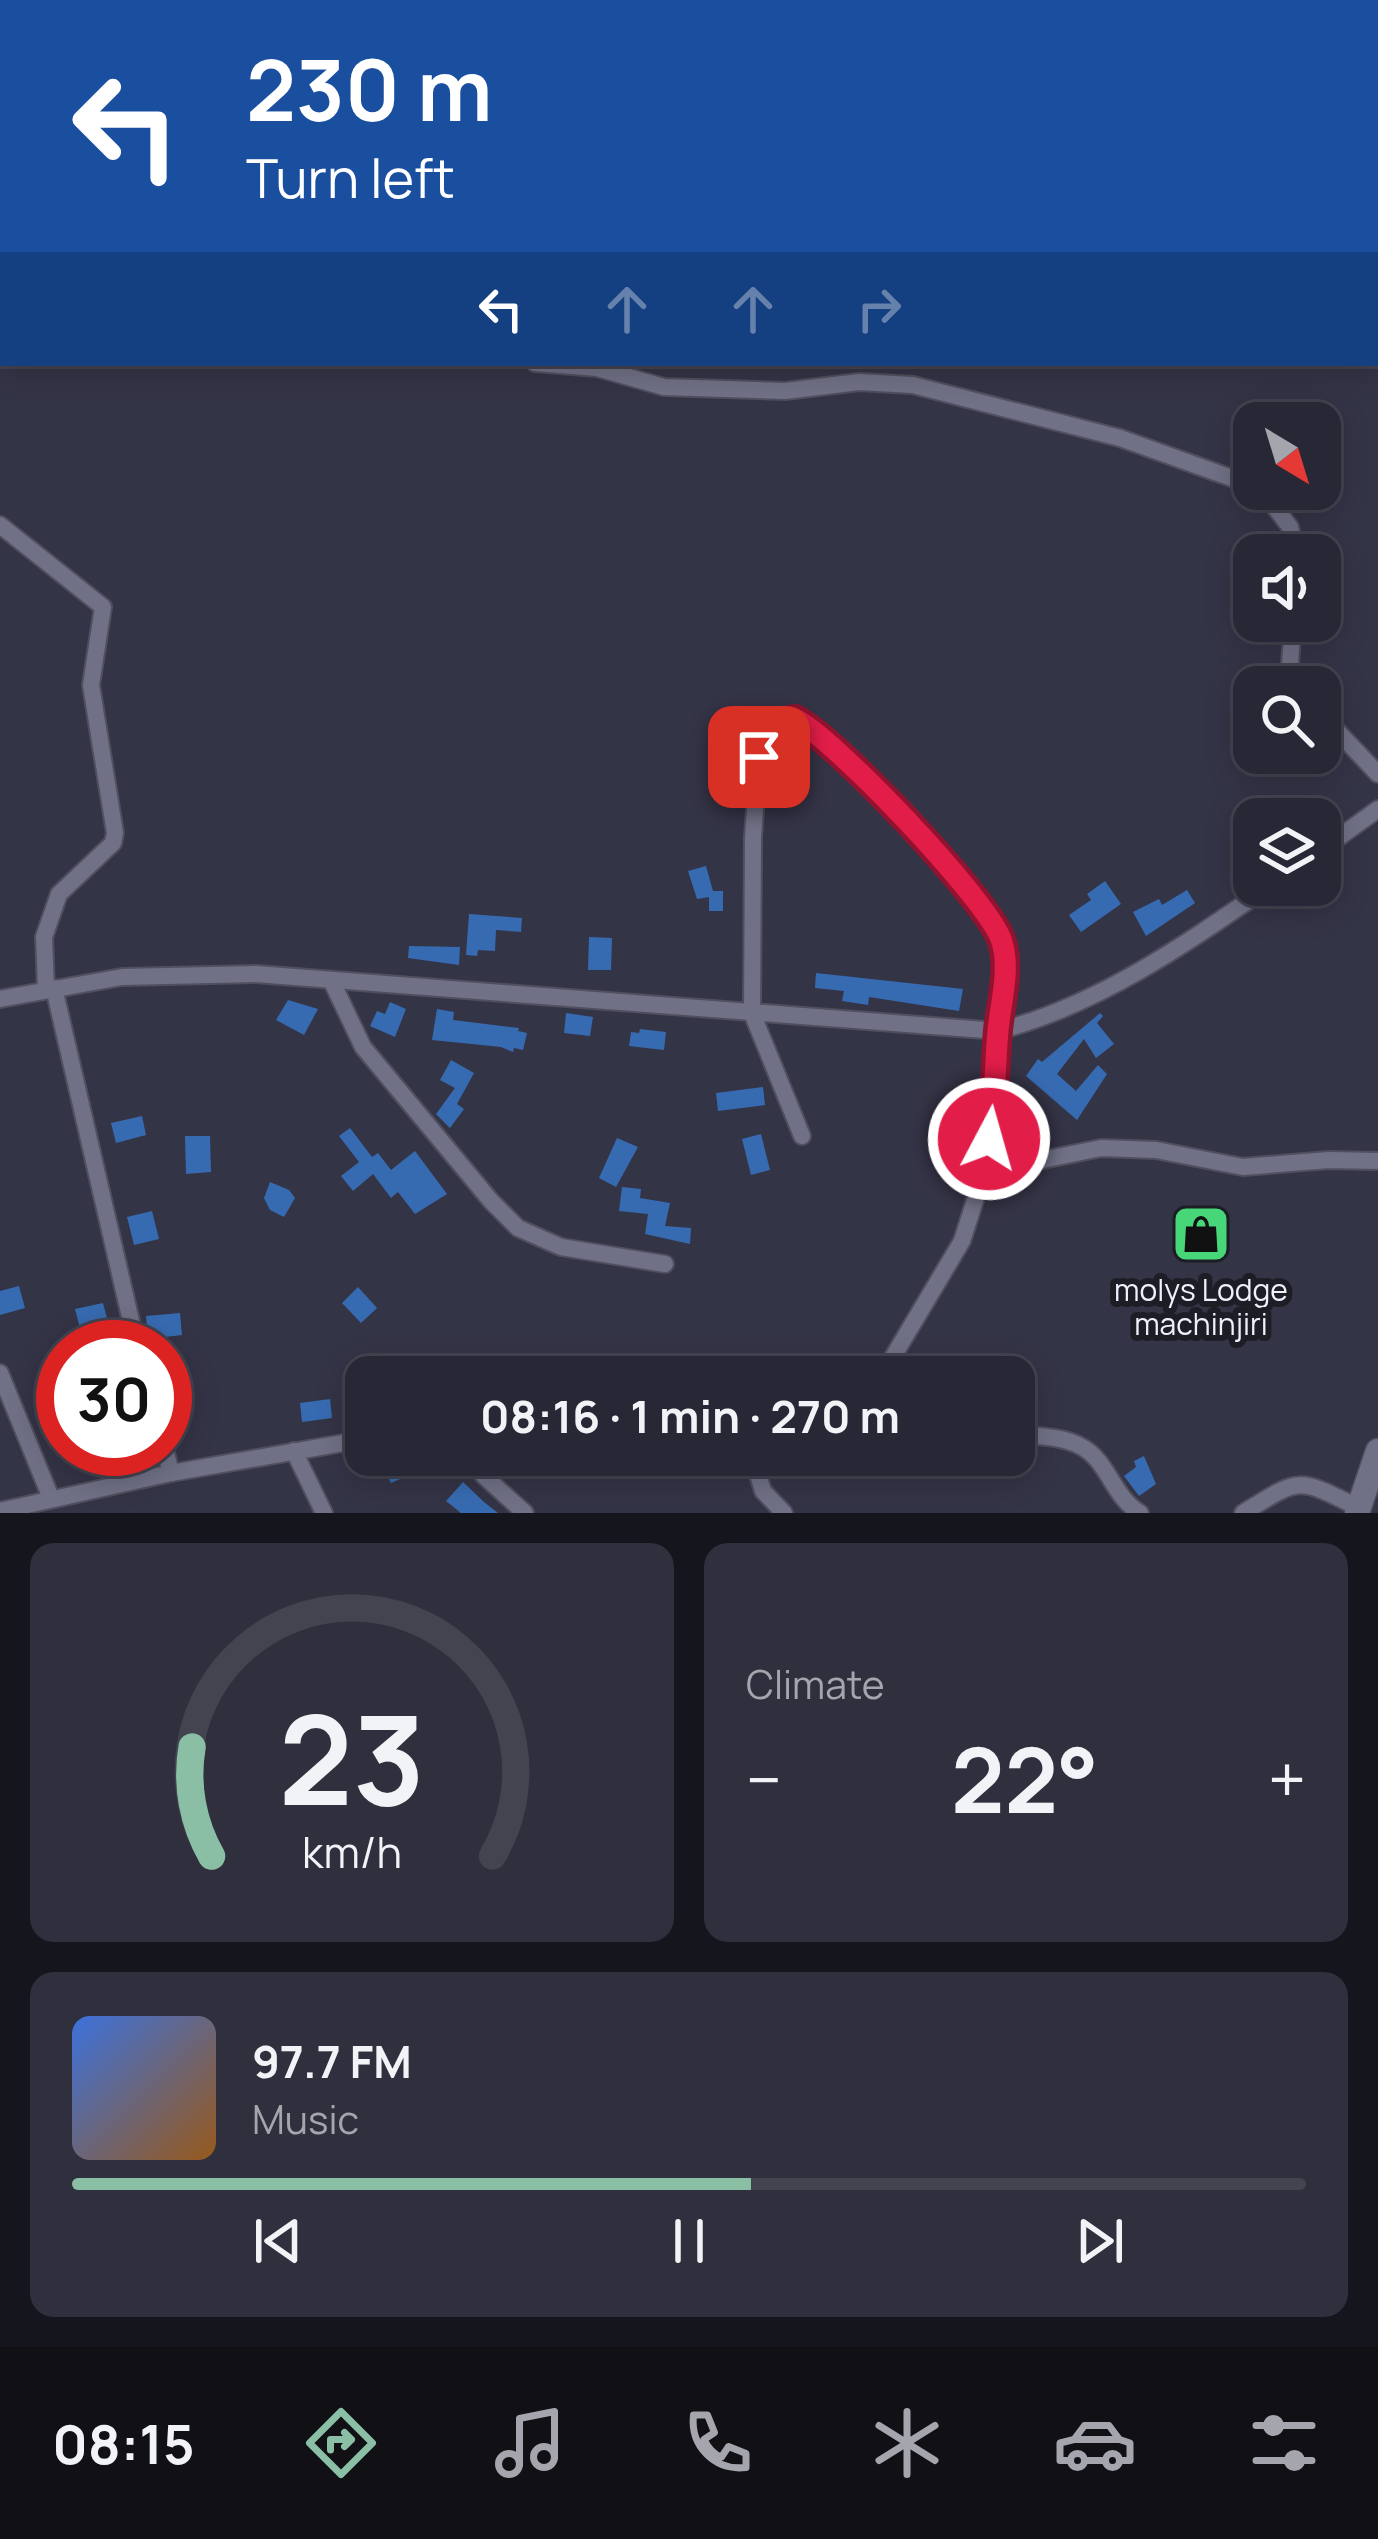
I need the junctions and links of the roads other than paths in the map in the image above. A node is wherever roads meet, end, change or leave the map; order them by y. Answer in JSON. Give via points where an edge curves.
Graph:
{"nodes":[{"id":1,"x":572,"y":366,"type":"edge"},
{"id":2,"x":1233,"y":478,"type":"edge"},
{"id":3,"x":0,"y":525,"type":"edge"},
{"id":4,"x":1341,"y":735,"type":"edge"},
{"id":5,"x":1378,"y":774,"type":"edge"},
{"id":6,"x":1378,"y":809,"type":"edge"},
{"id":7,"x":1341,"y":835,"type":"edge"},
{"id":8,"x":1241,"y":906,"type":"edge"},
{"id":9,"x":332,"y":982,"type":"junction"},
{"id":10,"x":50,"y":989,"type":"junction"},
{"id":11,"x":0,"y":999,"type":"edge"},
{"id":12,"x":752,"y":1013,"type":"junction"},
{"id":13,"x":998,"y":1031,"type":"junction"},
{"id":14,"x":802,"y":1136,"type":"dead end"},
{"id":15,"x":1378,"y":1161,"type":"edge"},
{"id":16,"x":984,"y":1172,"type":"junction"},
{"id":17,"x":665,"y":1264,"type":"dead end"},
{"id":18,"x":130,"y":1320,"type":"edge"},
{"id":19,"x":894,"y":1356,"type":"edge"},
{"id":20,"x":0,"y":1373,"type":"edge"},
{"id":21,"x":1035,"y":1437,"type":"edge"},
{"id":22,"x":345,"y":1442,"type":"edge"},
{"id":23,"x":294,"y":1451,"type":"junction"},
{"id":24,"x":1378,"y":1451,"type":"edge"},
{"id":25,"x":192,"y":1469,"type":"edge"},
{"id":26,"x":157,"y":1476,"type":"edge"},
{"id":27,"x":484,"y":1476,"type":"edge"},
{"id":28,"x":759,"y":1476,"type":"edge"},
{"id":29,"x":51,"y":1498,"type":"junction"},
{"id":30,"x":25,"y":1510,"type":"edge"},
{"id":31,"x":0,"y":1511,"type":"edge"},
{"id":32,"x":1358,"y":1511,"type":"edge"},
{"id":33,"x":324,"y":1513,"type":"edge"},
{"id":34,"x":524,"y":1513,"type":"edge"},
{"id":35,"x":784,"y":1513,"type":"edge"},
{"id":36,"x":1140,"y":1513,"type":"edge"},
{"id":37,"x":1243,"y":1513,"type":"edge"}],
"edges":[{"from":1,"to":2,"type":"street","via":[[664,386],[913,385],[1120,438]]},
{"from":3,"to":10,"type":"street","via":[[103,607],[91,685],[115,833],[59,894],[44,938]]},
{"from":4,"to":5,"type":"street"},
{"from":6,"to":7,"type":"street"},
{"from":8,"to":13,"type":"street","via":[[1120,981]]},
{"from":9,"to":10,"type":"street","via":[[238,974],[122,977]]},
{"from":9,"to":12,"type":"street"},
{"from":9,"to":17,"type":"street","via":[[363,1047],[518,1228],[561,1246]]},
{"from":10,"to":11,"type":"street"},
{"from":10,"to":18,"type":"street"},
{"from":12,"to":13,"type":"street"},
{"from":12,"to":13,"type":"street","via":[[760,741],[795,719],[866,780],[984,910],[1004,954]]},
{"from":12,"to":14,"type":"street"},
{"from":13,"to":16,"type":"street"},
{"from":15,"to":16,"type":"street","via":[[1243,1167],[1100,1148]]},
{"from":16,"to":19,"type":"street","via":[[962,1241]]},
{"from":20,"to":29,"type":"street"},
{"from":21,"to":36,"type":"street","via":[[1086,1448],[1118,1496]]},
{"from":22,"to":23,"type":"street"},
{"from":23,"to":25,"type":"street"},
{"from":23,"to":33,"type":"street"},
{"from":24,"to":32,"type":"main road"},
{"from":26,"to":29,"type":"street"},
{"from":27,"to":34,"type":"street"},
{"from":28,"to":35,"type":"street"},
{"from":29,"to":30,"type":"street"},
{"from":30,"to":31,"type":"street"},
{"from":32,"to":37,"type":"street","via":[[1298,1484]]}]}
